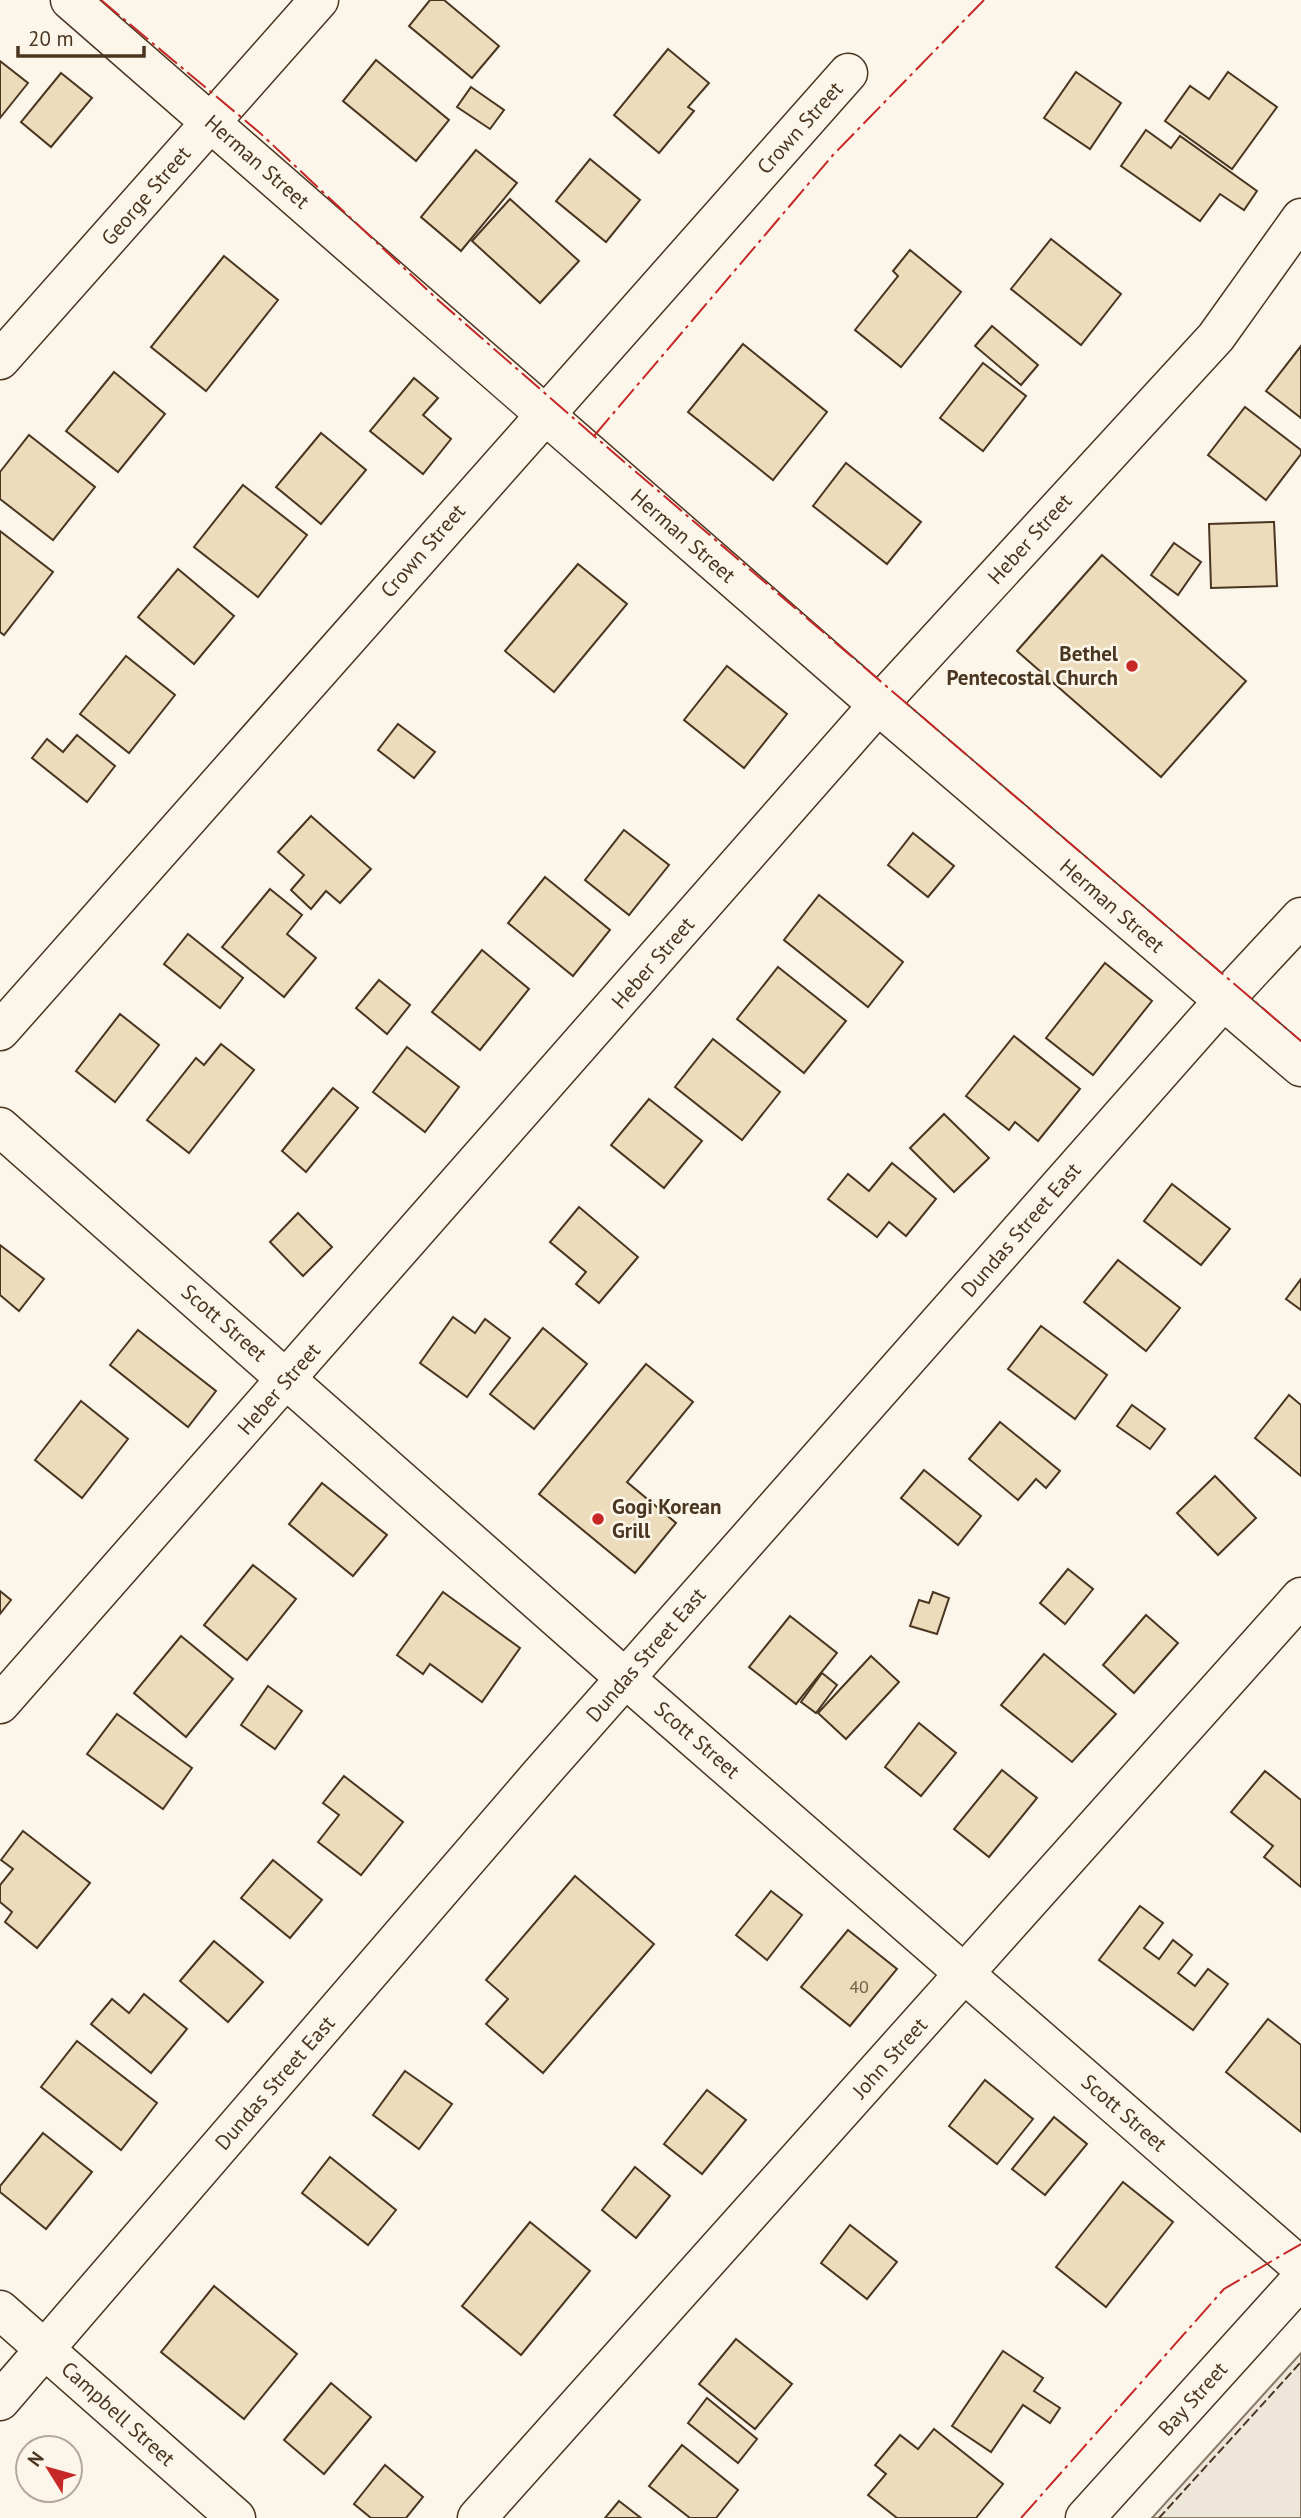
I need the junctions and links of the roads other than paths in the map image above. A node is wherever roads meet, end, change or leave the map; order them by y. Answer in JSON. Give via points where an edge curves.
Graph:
{"nodes":[{"id":1,"x":70,"y":0,"type":"edge"},
{"id":2,"x":319,"y":0,"type":"edge"},
{"id":3,"x":848,"y":73,"type":"dead end"},
{"id":4,"x":211,"y":122,"type":"junction"},
{"id":5,"x":1301,"y":218,"type":"edge"},
{"id":6,"x":0,"y":360,"type":"edge"},
{"id":7,"x":544,"y":414,"type":"junction"},
{"id":8,"x":878,"y":705,"type":"junction"},
{"id":9,"x":1301,"y":917,"type":"edge"},
{"id":10,"x":1223,"y":1001,"type":"junction"},
{"id":11,"x":0,"y":1031,"type":"edge"},
{"id":12,"x":1301,"y":1066,"type":"edge"},
{"id":13,"x":0,"y":1126,"type":"edge"},
{"id":14,"x":288,"y":1379,"type":"junction"},
{"id":15,"x":1301,"y":1597,"type":"edge"},
{"id":16,"x":625,"y":1678,"type":"junction"},
{"id":17,"x":0,"y":1704,"type":"edge"},
{"id":18,"x":965,"y":1974,"type":"junction"},
{"id":19,"x":1301,"y":2267,"type":"edge"},
{"id":20,"x":1301,"y":2279,"type":"edge"},
{"id":21,"x":0,"y":2309,"type":"edge"},
{"id":22,"x":46,"y":2349,"type":"junction"},
{"id":23,"x":0,"y":2401,"type":"edge"},
{"id":24,"x":236,"y":2518,"type":"edge"},
{"id":25,"x":477,"y":2518,"type":"edge"},
{"id":26,"x":1085,"y":2518,"type":"edge"}],
"edges":[{"from":1,"to":4,"type":"street","name":"Herman Street"},
{"from":2,"to":4,"type":"street","name":"George Street"},
{"from":3,"to":7,"type":"street","name":"Crown Street"},
{"from":4,"to":6,"type":"street","name":"George Street"},
{"from":4,"to":7,"type":"street","name":"Herman Street"},
{"from":5,"to":8,"type":"street","name":"Heber Street","via":[[1216,337]]},
{"from":7,"to":8,"type":"street","name":"Herman Street"},
{"from":7,"to":11,"type":"street","name":"Crown Street"},
{"from":8,"to":10,"type":"street","name":"Herman Street"},
{"from":8,"to":14,"type":"street","name":"Heber Street"},
{"from":9,"to":10,"type":"street","name":"Dundas Street East"},
{"from":10,"to":12,"type":"street","name":"Herman Street"},
{"from":10,"to":16,"type":"street","name":"Dundas Street East"},
{"from":13,"to":14,"type":"street","name":"Scott Street"},
{"from":14,"to":16,"type":"street","name":"Scott Street"},
{"from":14,"to":17,"type":"street","name":"Heber Street"},
{"from":15,"to":18,"type":"street","name":"John Street"},
{"from":16,"to":18,"type":"street","name":"Scott Street"},
{"from":16,"to":22,"type":"street","name":"Dundas Street East"},
{"from":18,"to":19,"type":"street","name":"Scott Street"},
{"from":18,"to":25,"type":"street","name":"John Street"},
{"from":20,"to":26,"type":"street","name":"Bay Street"},
{"from":21,"to":22,"type":"street","name":"Campbell Street"},
{"from":22,"to":23,"type":"street","name":"Dundas Street East"},
{"from":22,"to":24,"type":"street","name":"Campbell Street"}]}
